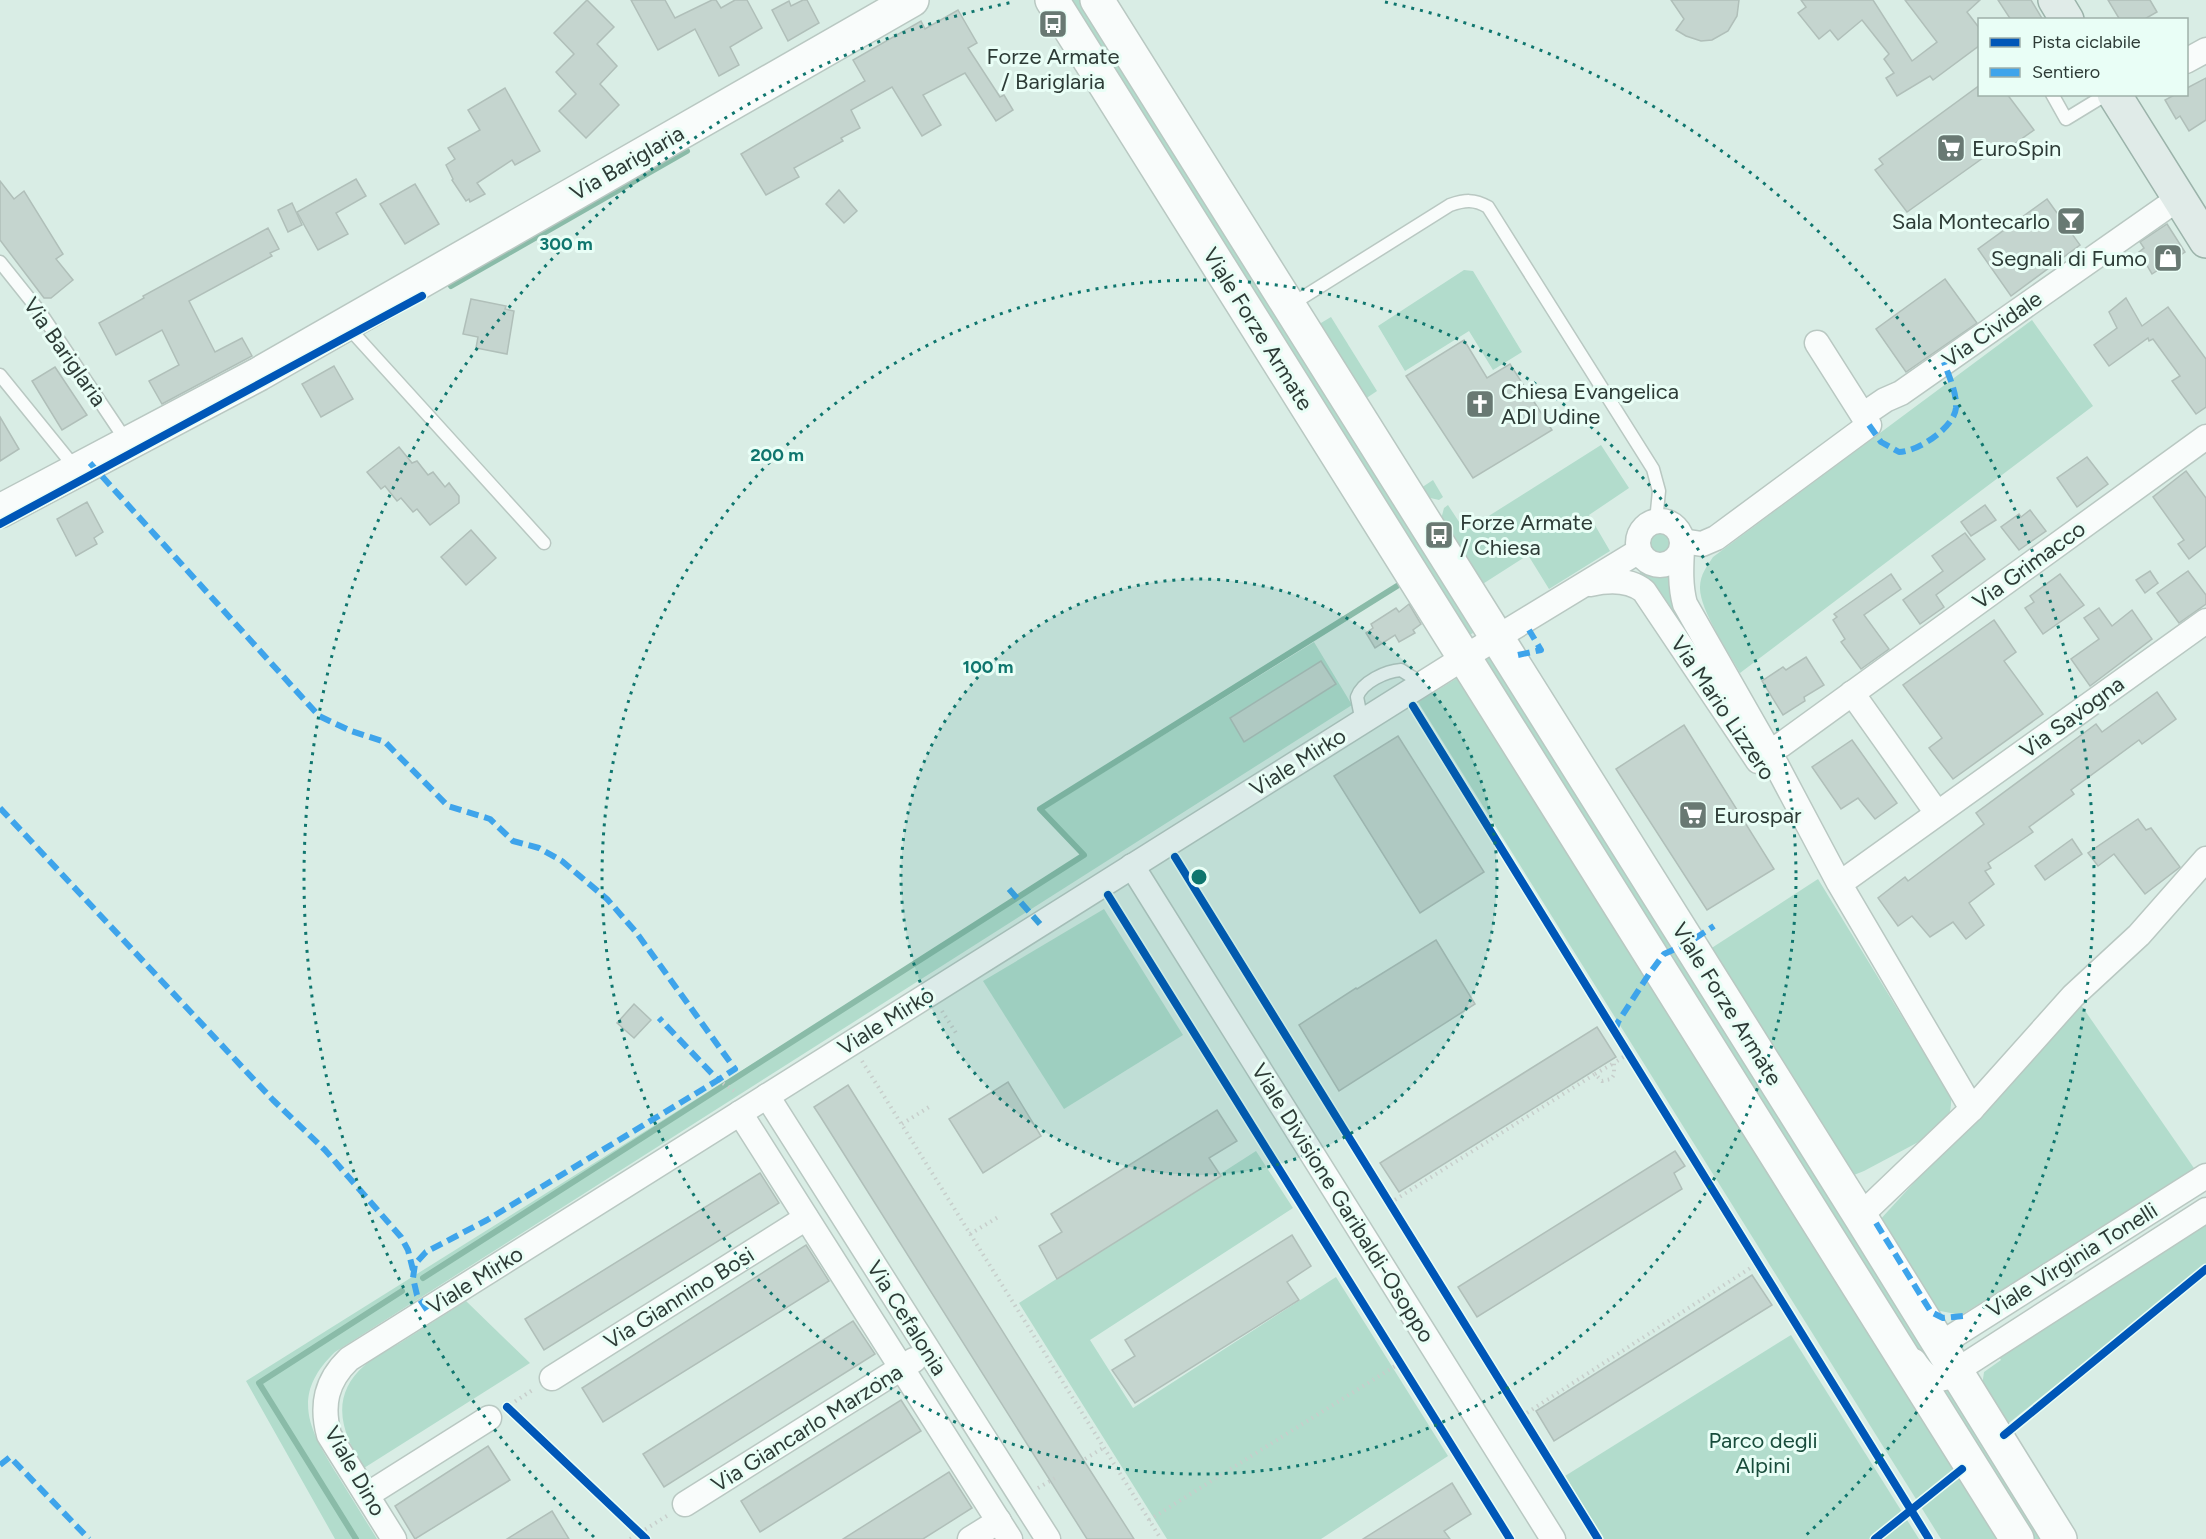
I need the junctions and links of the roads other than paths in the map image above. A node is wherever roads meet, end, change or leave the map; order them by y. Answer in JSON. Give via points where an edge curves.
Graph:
{"nodes":[{"id":1,"x":1052,"y":0,"type":"edge"},
{"id":2,"x":1097,"y":0,"type":"edge"},
{"id":3,"x":909,"y":1,"type":"edge"},
{"id":4,"x":2206,"y":50,"type":"edge"},
{"id":5,"x":2188,"y":60,"type":"edge"},
{"id":6,"x":2053,"y":96,"type":"edge"},
{"id":7,"x":2116,"y":96,"type":"edge"},
{"id":8,"x":2179,"y":198,"type":"junction"},
{"id":9,"x":2206,"y":241,"type":"edge"},
{"id":10,"x":0,"y":262,"type":"edge"},
{"id":11,"x":1288,"y":306,"type":"junction"},
{"id":12,"x":346,"y":325,"type":"junction"},
{"id":13,"x":1817,"y":343,"type":"dead end"},
{"id":14,"x":0,"y":375,"type":"edge"},
{"id":15,"x":1863,"y":415,"type":"junction"},
{"id":16,"x":2206,"y":437,"type":"edge"},
{"id":17,"x":128,"y":443,"type":"junction"},
{"id":18,"x":77,"y":470,"type":"junction"},
{"id":19,"x":0,"y":511,"type":"edge"},
{"id":20,"x":1656,"y":521,"type":"junction"},
{"id":21,"x":544,"y":543,"type":"dead end"},
{"id":22,"x":1682,"y":545,"type":"junction"},
{"id":23,"x":1639,"y":551,"type":"junction"},
{"id":24,"x":1578,"y":587,"type":"junction"},
{"id":25,"x":2206,"y":621,"type":"edge"},
{"id":26,"x":1496,"y":638,"type":"junction"},
{"id":27,"x":1465,"y":657,"type":"junction"},
{"id":28,"x":1852,"y":693,"type":"junction"},
{"id":29,"x":1781,"y":745,"type":"dead end"},
{"id":30,"x":1937,"y":813,"type":"junction"},
{"id":31,"x":2206,"y":859,"type":"edge"},
{"id":32,"x":1132,"y":866,"type":"junction"},
{"id":33,"x":1844,"y":880,"type":"junction"},
{"id":34,"x":767,"y":1096,"type":"junction"},
{"id":35,"x":1972,"y":1109,"type":"junction"},
{"id":36,"x":740,"y":1113,"type":"junction"},
{"id":37,"x":2206,"y":1176,"type":"edge"},
{"id":38,"x":2206,"y":1210,"type":"edge"},
{"id":39,"x":1860,"y":1216,"type":"junction"},
{"id":40,"x":806,"y":1218,"type":"junction"},
{"id":41,"x":1873,"y":1307,"type":"junction"},
{"id":42,"x":928,"y":1351,"type":"junction"},
{"id":43,"x":1947,"y":1358,"type":"junction"},
{"id":44,"x":901,"y":1368,"type":"junction"},
{"id":45,"x":552,"y":1378,"type":"road end"},
{"id":46,"x":325,"y":1400,"type":"joint"},
{"id":47,"x":498,"y":1412,"type":"road end"},
{"id":48,"x":367,"y":1495,"type":"junction"},
{"id":49,"x":685,"y":1504,"type":"road end"},
{"id":50,"x":1004,"y":1530,"type":"edge"},
{"id":51,"x":394,"y":1539,"type":"edge"},
{"id":52,"x":970,"y":1539,"type":"edge"},
{"id":53,"x":1048,"y":1539,"type":"edge"},
{"id":54,"x":1553,"y":1539,"type":"edge"},
{"id":55,"x":2017,"y":1539,"type":"edge"},
{"id":56,"x":2060,"y":1539,"type":"edge"}],
"edges":[{"from":1,"to":27,"type":"street","name":"Viale Forze Armate"},
{"from":2,"to":11,"type":"street","name":"Viale Forze Armate"},
{"from":3,"to":12,"type":"street","name":"Via Bariglaria"},
{"from":4,"to":5,"type":"street"},
{"from":6,"to":7,"type":"lane","via":[[2066,119]]},
{"from":7,"to":8,"type":"main road"},
{"from":8,"to":9,"type":"main road"},
{"from":8,"to":15,"type":"street","name":"Via Cividale","via":[[1901,393]]},
{"from":10,"to":17,"type":"lane","name":"Via Bariglaria","via":[[40,312]]},
{"from":11,"to":20,"type":"lane","via":[[1450,205],[1478,201],[1488,207],[1653,470],[1659,491]]},
{"from":11,"to":26,"type":"street","name":"Viale Forze Armate"},
{"from":12,"to":17,"type":"street","name":"Via Bariglaria"},
{"from":12,"to":21,"type":"lane"},
{"from":13,"to":15,"type":"street"},
{"from":14,"to":18,"type":"lane"},
{"from":15,"to":22,"type":"street","via":[[1869,425],[1716,538],[1702,544]]},
{"from":16,"to":28,"type":"street","name":"Via Grimacco"},
{"from":17,"to":18,"type":"street","name":"Via Bariglaria"},
{"from":18,"to":19,"type":"street","name":"Via Bariglaria"},
{"from":20,"to":22,"type":"street","via":[[1671,524],[1680,534]]},
{"from":20,"to":23,"type":"street","via":[[1641,532]]},
{"from":22,"to":23,"type":"street","via":[[1677,558],[1664,566],[1649,563]]},
{"from":22,"to":33,"type":"street","name":"Via Mario Lizzero","via":[[1685,604]]},
{"from":23,"to":24,"type":"street","name":"Via Mario Lizzero"},
{"from":24,"to":26,"type":"street","name":"Via Mario Lizzero"},
{"from":24,"to":33,"type":"street","name":"Via Mario Lizzero","via":[[1620,581],[1644,591]]},
{"from":25,"to":30,"type":"street","name":"Via Savogna"},
{"from":26,"to":27,"type":"street"},
{"from":26,"to":39,"type":"street","name":"Viale Forze Armate"},
{"from":27,"to":32,"type":"street","name":"Viale Mirko"},
{"from":27,"to":41,"type":"street","name":"Viale Forze Armate"},
{"from":28,"to":29,"type":"street","name":"Via Grimacco"},
{"from":28,"to":30,"type":"street"},
{"from":30,"to":33,"type":"street","name":"Via Savogna"},
{"from":31,"to":35,"type":"street","via":[[2139,935],[2073,996]]},
{"from":32,"to":34,"type":"street","name":"Viale Mirko"},
{"from":32,"to":54,"type":"street","name":"Viale Divisione Garibaldi-Osoppo"},
{"from":33,"to":35,"type":"street","name":"Via Mario Lizzero"},
{"from":34,"to":36,"type":"street","name":"Viale Mirko"},
{"from":34,"to":42,"type":"street","name":"Via Cefalonia"},
{"from":35,"to":39,"type":"street"},
{"from":36,"to":40,"type":"street","name":"Via Cefalonia"},
{"from":36,"to":46,"type":"street","name":"Viale Mirko","via":[[349,1359],[334,1377]]},
{"from":37,"to":43,"type":"street","name":"Viale Virginia Tonelli"},
{"from":38,"to":43,"type":"street","name":"Viale Virginia Tonelli"},
{"from":39,"to":43,"type":"street","name":"Viale Forze Armate"},
{"from":40,"to":44,"type":"street","name":"Via Cefalonia"},
{"from":40,"to":45,"type":"street","name":"Via Giannino Bosi"},
{"from":41,"to":43,"type":"street","name":"Viale Forze Armate","via":[[1890,1322],[1927,1376],[1941,1380]]},
{"from":41,"to":55,"type":"street","name":"Viale Forze Armate"},
{"from":42,"to":44,"type":"street","name":"Via Giancarlo Marzona"},
{"from":42,"to":53,"type":"street","name":"Via Cefalonia"},
{"from":43,"to":56,"type":"street","name":"Viale Forze Armate"},
{"from":44,"to":49,"type":"street","name":"Via Giancarlo Marzona"},
{"from":44,"to":50,"type":"street","name":"Via Cefalonia"},
{"from":46,"to":48,"type":"street","name":"Viale Dino","via":[[329,1435]]},
{"from":47,"to":48,"type":"street"},
{"from":48,"to":51,"type":"street","name":"Viale Dino"},
{"from":50,"to":52,"type":"street"}]}
